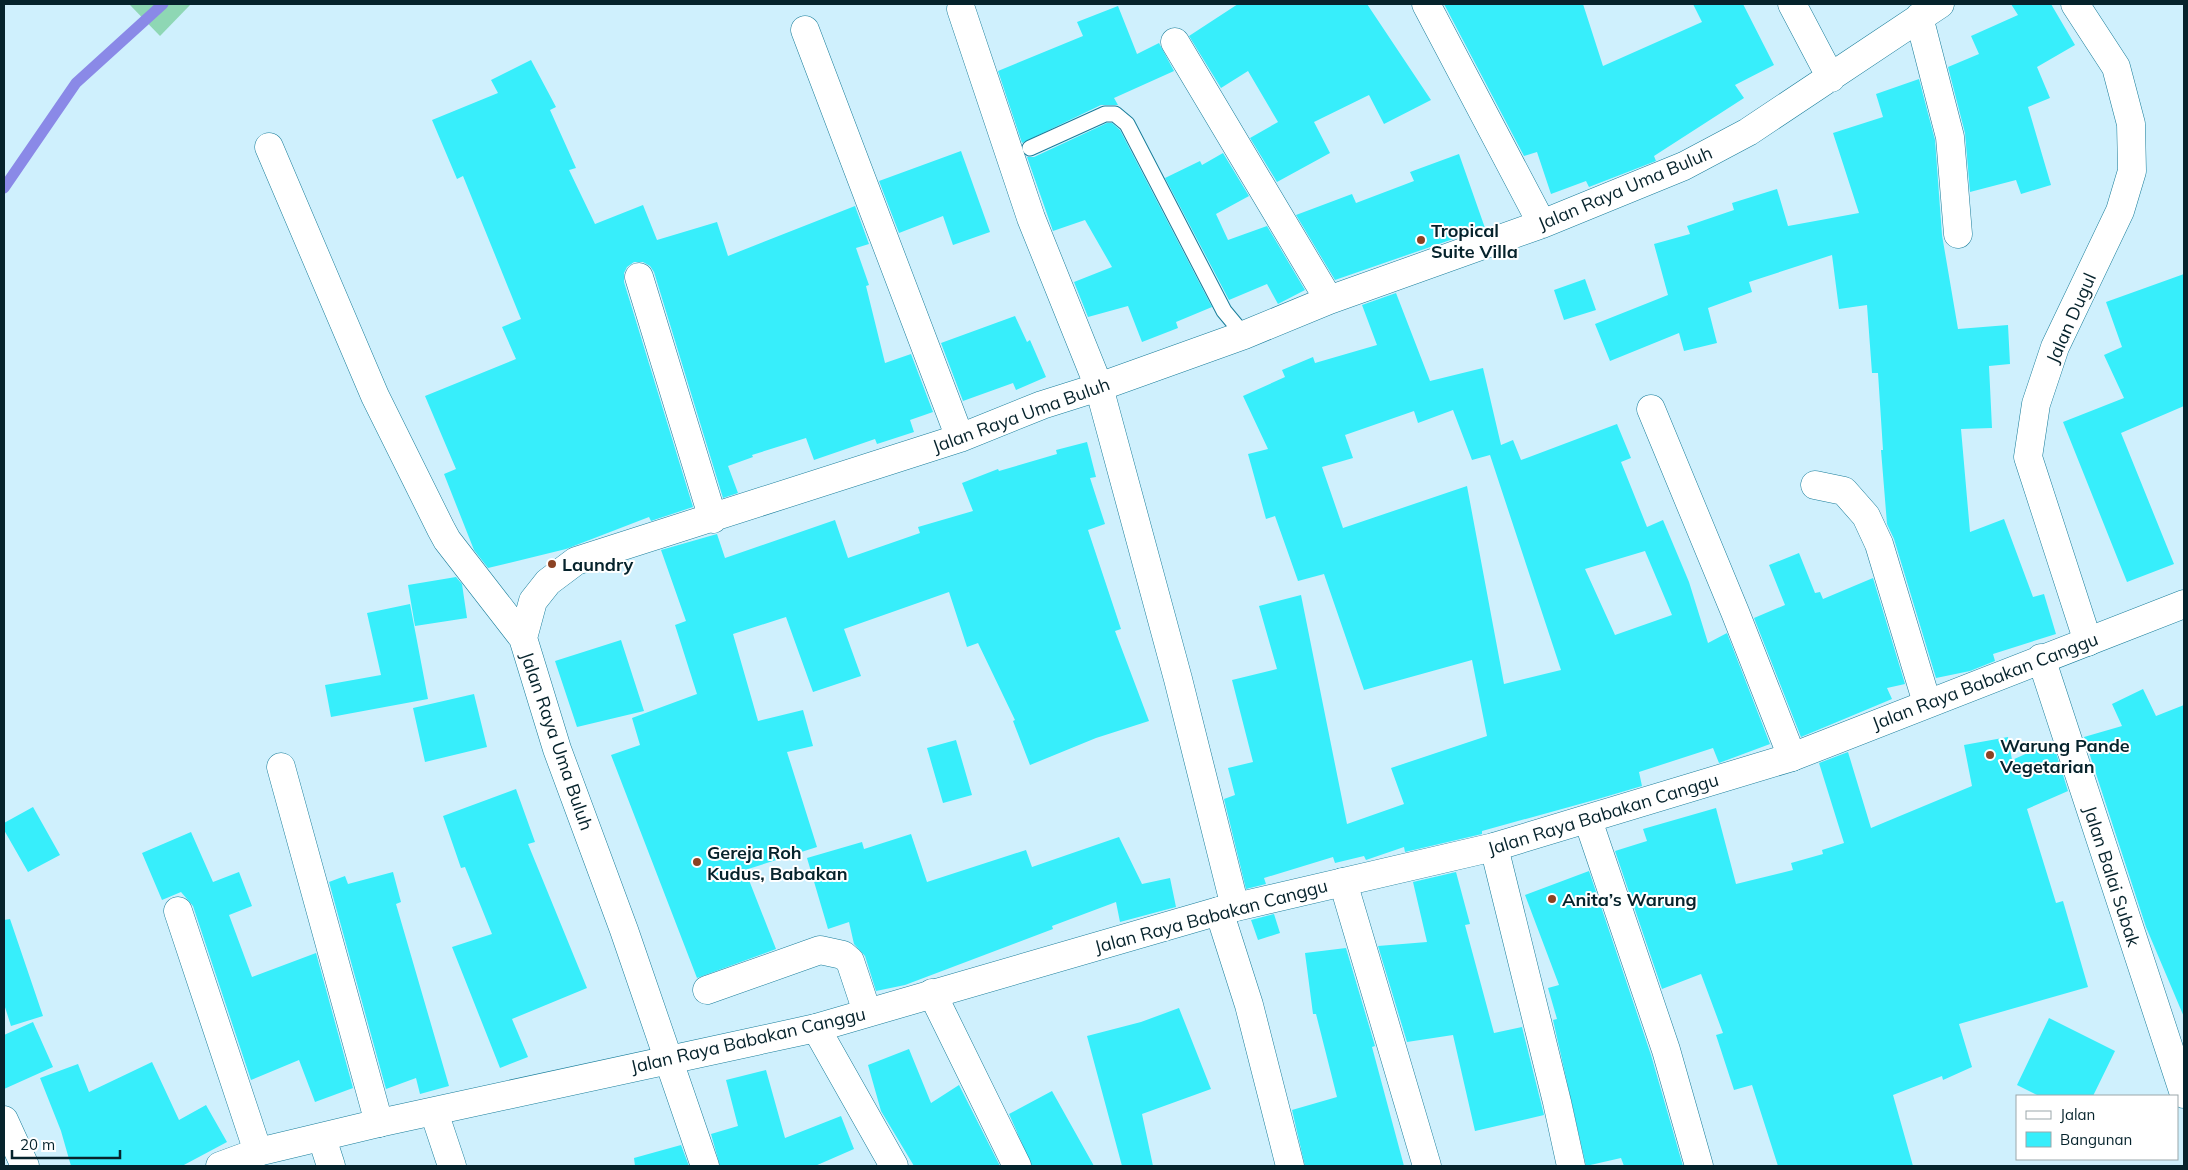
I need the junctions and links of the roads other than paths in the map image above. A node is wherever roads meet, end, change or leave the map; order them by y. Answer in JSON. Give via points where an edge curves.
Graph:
{"nodes":[{"id":1,"x":1426,"y":4,"type":"edge"},
{"id":2,"x":1792,"y":4,"type":"edge"},
{"id":3,"x":2075,"y":4,"type":"edge"},
{"id":4,"x":961,"y":9,"type":"dead end"},
{"id":5,"x":1929,"y":10,"type":"edge"},
{"id":6,"x":805,"y":30,"type":"dead end"},
{"id":7,"x":1175,"y":42,"type":"dead end"},
{"id":8,"x":1831,"y":78,"type":"junction"},
{"id":9,"x":269,"y":147,"type":"dead end"},
{"id":10,"x":1030,"y":148,"type":"dead end"},
{"id":11,"x":1542,"y":224,"type":"junction"},
{"id":12,"x":1958,"y":234,"type":"dead end"},
{"id":13,"x":639,"y":278,"type":"dead end"},
{"id":14,"x":1329,"y":300,"type":"junction"},
{"id":15,"x":1244,"y":335,"type":"junction"},
{"id":16,"x":1099,"y":387,"type":"junction"},
{"id":17,"x":1651,"y":409,"type":"dead end"},
{"id":18,"x":960,"y":438,"type":"junction"},
{"id":19,"x":1815,"y":485,"type":"dead end"},
{"id":20,"x":713,"y":519,"type":"junction"},
{"id":21,"x":2184,"y":604,"type":"edge"},
{"id":22,"x":523,"y":638,"type":"junction"},
{"id":23,"x":2088,"y":642,"type":"junction"},
{"id":24,"x":2042,"y":658,"type":"junction"},
{"id":25,"x":1927,"y":703,"type":"junction"},
{"id":26,"x":1792,"y":757,"type":"junction"},
{"id":27,"x":281,"y":767,"type":"dead end"},
{"id":28,"x":1588,"y":820,"type":"junction"},
{"id":29,"x":1494,"y":847,"type":"junction"},
{"id":30,"x":1343,"y":882,"type":"junction"},
{"id":31,"x":1227,"y":909,"type":"junction"},
{"id":32,"x":178,"y":911,"type":"dead end"},
{"id":33,"x":707,"y":990,"type":"dead end"},
{"id":34,"x":932,"y":993,"type":"junction"},
{"id":35,"x":868,"y":1012,"type":"junction"},
{"id":36,"x":816,"y":1028,"type":"junction"},
{"id":37,"x":667,"y":1059,"type":"junction"},
{"id":38,"x":2184,"y":1094,"type":"edge"},
{"id":39,"x":434,"y":1112,"type":"junction"},
{"id":40,"x":4,"y":1120,"type":"edge"},
{"id":41,"x":379,"y":1123,"type":"junction"},
{"id":42,"x":322,"y":1138,"type":"junction"},
{"id":43,"x":258,"y":1152,"type":"junction"},
{"id":44,"x":25,"y":1166,"type":"edge"},
{"id":45,"x":220,"y":1166,"type":"edge"},
{"id":46,"x":331,"y":1166,"type":"edge"},
{"id":47,"x":452,"y":1166,"type":"edge"},
{"id":48,"x":705,"y":1166,"type":"edge"},
{"id":49,"x":894,"y":1166,"type":"edge"},
{"id":50,"x":1017,"y":1166,"type":"edge"},
{"id":51,"x":1290,"y":1166,"type":"edge"},
{"id":52,"x":1426,"y":1166,"type":"edge"},
{"id":53,"x":1571,"y":1166,"type":"edge"},
{"id":54,"x":1699,"y":1166,"type":"edge"}],
"edges":[{"from":1,"to":11,"type":"street"},
{"from":2,"to":8,"type":"street"},
{"from":3,"to":23,"type":"street","name":"Jalan Dugul","via":[[2116,67],[2132,124],[2132,171],[2120,211],[2055,347],[2036,404],[2028,457]]},
{"from":4,"to":16,"type":"street","via":[[1031,218]]},
{"from":5,"to":8,"type":"street","name":"Jalan Raya Uma Buluh"},
{"from":5,"to":12,"type":"street","via":[[1950,137]]},
{"from":6,"to":18,"type":"street"},
{"from":7,"to":14,"type":"street"},
{"from":8,"to":11,"type":"street","name":"Jalan Raya Uma Buluh","via":[[1748,132],[1684,166]]},
{"from":9,"to":22,"type":"street","via":[[375,396],[441,529]]},
{"from":10,"to":15,"type":"lane","via":[[1105,114],[1115,114],[1127,124],[1224,311]]},
{"from":11,"to":14,"type":"street","name":"Jalan Raya Uma Buluh"},
{"from":13,"to":20,"type":"street"},
{"from":14,"to":15,"type":"street","name":"Jalan Raya Uma Buluh"},
{"from":15,"to":16,"type":"street","name":"Jalan Raya Uma Buluh"},
{"from":16,"to":18,"type":"street","name":"Jalan Raya Uma Buluh","via":[[1042,405]]},
{"from":16,"to":31,"type":"street","via":[[1178,679]]},
{"from":17,"to":26,"type":"street"},
{"from":18,"to":20,"type":"street","name":"Jalan Raya Uma Buluh"},
{"from":19,"to":25,"type":"street","via":[[1844,492],[1866,516],[1880,544]]},
{"from":20,"to":22,"type":"street","name":"Jalan Raya Uma Buluh","via":[[576,560],[548,582],[533,601]]},
{"from":21,"to":23,"type":"street","name":"Jalan Raya Babakan Canggu"},
{"from":22,"to":37,"type":"street","name":"Jalan Raya Uma Buluh","via":[[557,749],[624,930]]},
{"from":23,"to":24,"type":"street","name":"Jalan Raya Babakan Canggu"},
{"from":24,"to":25,"type":"street","name":"Jalan Raya Babakan Canggu"},
{"from":24,"to":38,"type":"street","name":"Jalan Balai Subak"},
{"from":25,"to":26,"type":"street","name":"Jalan Raya Babakan Canggu"},
{"from":26,"to":28,"type":"street","name":"Jalan Raya Babakan Canggu"},
{"from":27,"to":41,"type":"street"},
{"from":28,"to":29,"type":"street","name":"Jalan Raya Babakan Canggu"},
{"from":28,"to":54,"type":"street","via":[[1666,1050]]},
{"from":29,"to":30,"type":"street","name":"Jalan Raya Babakan Canggu"},
{"from":29,"to":53,"type":"street"},
{"from":30,"to":31,"type":"street","name":"Jalan Raya Babakan Canggu"},
{"from":30,"to":52,"type":"street"},
{"from":31,"to":34,"type":"street","name":"Jalan Raya Babakan Canggu"},
{"from":31,"to":51,"type":"street"},
{"from":32,"to":43,"type":"street"},
{"from":33,"to":35,"type":"street","via":[[820,950],[843,955],[850,961]]},
{"from":34,"to":35,"type":"street","name":"Jalan Raya Babakan Canggu"},
{"from":34,"to":50,"type":"street"},
{"from":35,"to":36,"type":"street","name":"Jalan Raya Babakan Canggu"},
{"from":36,"to":37,"type":"street","name":"Jalan Raya Babakan Canggu"},
{"from":36,"to":49,"type":"street"},
{"from":37,"to":39,"type":"street","name":"Jalan Raya Babakan Canggu"},
{"from":37,"to":48,"type":"street","name":"Jalan Raya Uma Buluh"},
{"from":39,"to":41,"type":"street","name":"Jalan Raya Babakan Canggu"},
{"from":39,"to":47,"type":"street"},
{"from":40,"to":44,"type":"street"},
{"from":41,"to":42,"type":"street","name":"Jalan Raya Babakan Canggu"},
{"from":42,"to":43,"type":"street","name":"Jalan Raya Babakan Canggu"},
{"from":42,"to":46,"type":"street"},
{"from":43,"to":45,"type":"street","name":"Jalan Raya Babakan Canggu"}]}
